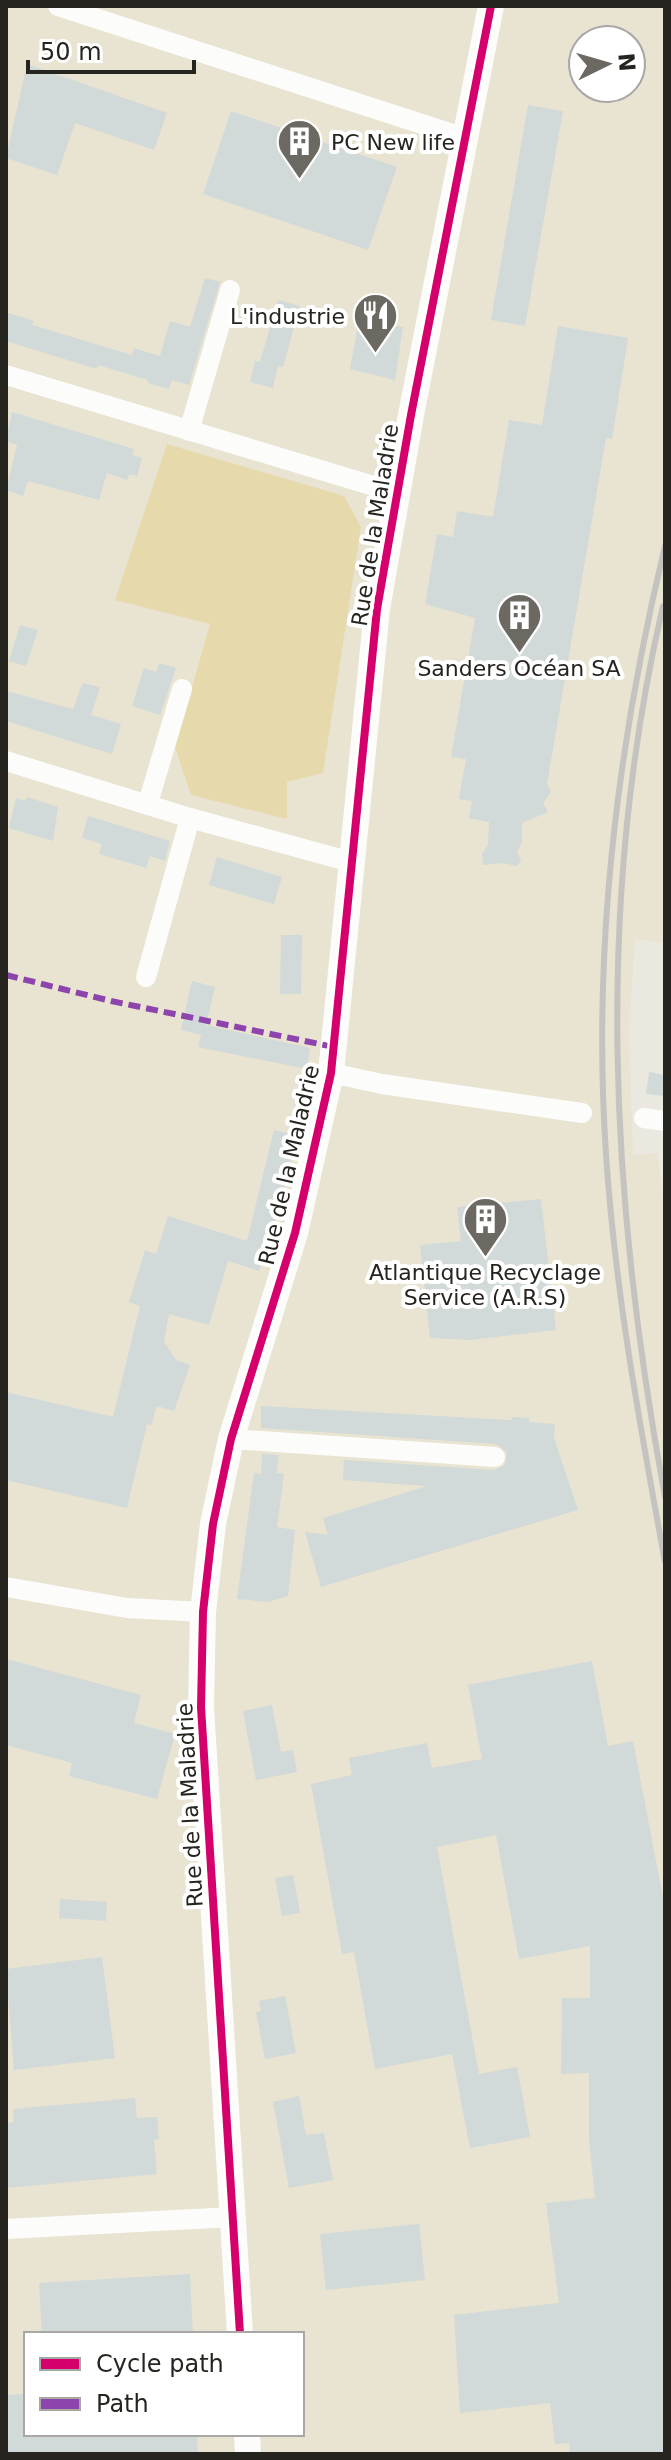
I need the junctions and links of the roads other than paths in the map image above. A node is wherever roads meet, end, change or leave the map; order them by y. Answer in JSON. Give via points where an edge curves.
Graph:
{"nodes":[{"id":1,"x":58,"y":6,"type":"edge"},
{"id":2,"x":491,"y":6,"type":"edge"},
{"id":3,"x":465,"y":138,"type":"junction"},
{"id":4,"x":230,"y":290,"type":"dead end"},
{"id":5,"x":6,"y":375,"type":"edge"},
{"id":6,"x":189,"y":431,"type":"junction"},
{"id":7,"x":397,"y":493,"type":"junction"},
{"id":8,"x":182,"y":689,"type":"dead end"},
{"id":9,"x":6,"y":761,"type":"edge"},
{"id":10,"x":148,"y":803,"type":"junction"},
{"id":11,"x":190,"y":818,"type":"junction"},
{"id":12,"x":351,"y":862,"type":"junction"},
{"id":13,"x":146,"y":977,"type":"dead end"},
{"id":14,"x":331,"y":1073,"type":"junction"},
{"id":15,"x":582,"y":1113,"type":"dead end"},
{"id":16,"x":644,"y":1118,"type":"dead end"},
{"id":17,"x":665,"y":1121,"type":"edge"},
{"id":18,"x":231,"y":1439,"type":"junction"},
{"id":19,"x":495,"y":1457,"type":"dead end"},
{"id":20,"x":6,"y":1587,"type":"edge"},
{"id":21,"x":203,"y":1612,"type":"junction"},
{"id":22,"x":232,"y":2217,"type":"junction"},
{"id":23,"x":6,"y":2229,"type":"edge"},
{"id":24,"x":240,"y":2332,"type":"edge"}],
"edges":[{"from":1,"to":3,"type":"street"},
{"from":2,"to":3,"type":"street","name":"Rue de la Maladrie"},
{"from":3,"to":7,"type":"street","name":"Rue de la Maladrie"},
{"from":4,"to":6,"type":"street"},
{"from":5,"to":6,"type":"street"},
{"from":6,"to":7,"type":"street"},
{"from":7,"to":12,"type":"street","name":"Rue de la Maladrie","via":[[377,609]]},
{"from":8,"to":10,"type":"street"},
{"from":9,"to":10,"type":"street"},
{"from":10,"to":11,"type":"street"},
{"from":11,"to":12,"type":"street"},
{"from":11,"to":13,"type":"street"},
{"from":12,"to":14,"type":"street","name":"Rue de la Maladrie"},
{"from":14,"to":15,"type":"street"},
{"from":14,"to":18,"type":"street","name":"Rue de la Maladrie","via":[[295,1233]]},
{"from":16,"to":17,"type":"street"},
{"from":18,"to":19,"type":"street"},
{"from":18,"to":21,"type":"street","name":"Rue de la Maladrie","via":[[213,1524]]},
{"from":20,"to":21,"type":"street","via":[[127,1608]]},
{"from":21,"to":22,"type":"street","name":"Rue de la Maladrie","via":[[201,1707]]},
{"from":22,"to":23,"type":"street"},
{"from":22,"to":24,"type":"street","name":"Rue de la Maladrie"}]}
